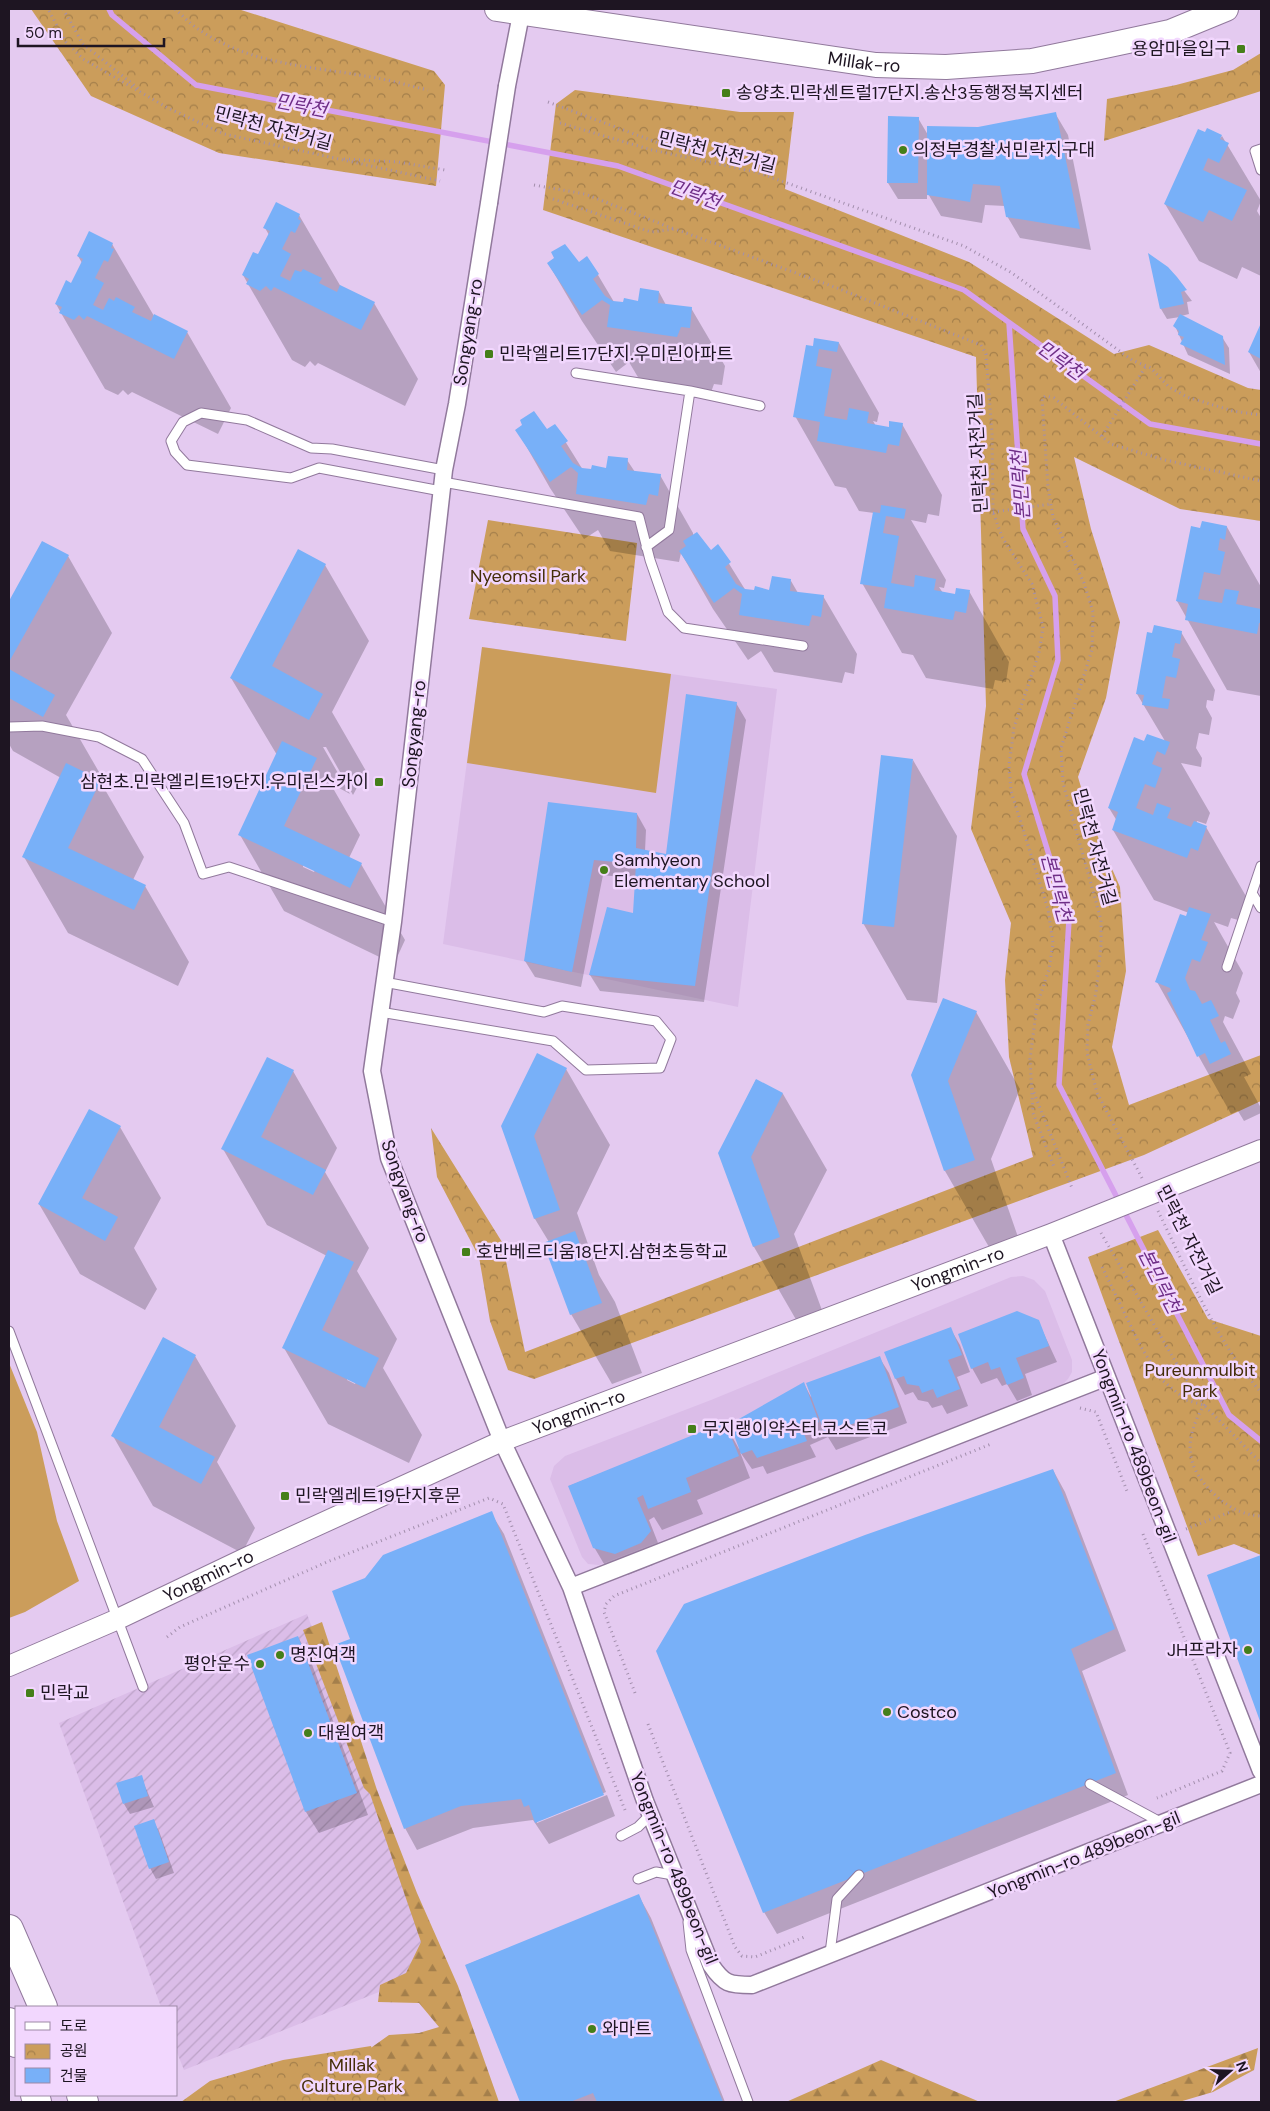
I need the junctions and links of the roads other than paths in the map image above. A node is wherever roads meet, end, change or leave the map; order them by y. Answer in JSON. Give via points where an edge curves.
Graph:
{"nodes":[{"id":1,"x":498,"y":9,"type":"edge"},
{"id":2,"x":1226,"y":9,"type":"edge"},
{"id":3,"x":522,"y":11,"type":"edge"},
{"id":4,"x":1261,"y":149,"type":"edge"},
{"id":5,"x":1261,"y":170,"type":"edge"},
{"id":6,"x":576,"y":373,"type":"dead end"},
{"id":7,"x":690,"y":391,"type":"junction"},
{"id":8,"x":760,"y":406,"type":"dead end"},
{"id":9,"x":443,"y":481,"type":"junction"},
{"id":10,"x":646,"y":547,"type":"junction"},
{"id":11,"x":803,"y":646,"type":"dead end"},
{"id":12,"x":9,"y":727,"type":"edge"},
{"id":13,"x":1261,"y":866,"type":"edge"},
{"id":14,"x":1252,"y":892,"type":"junction"},
{"id":15,"x":1261,"y":908,"type":"edge"},
{"id":16,"x":393,"y":922,"type":"junction"},
{"id":17,"x":1227,"y":967,"type":"dead end"},
{"id":18,"x":384,"y":982,"type":"junction"},
{"id":19,"x":380,"y":1012,"type":"junction"},
{"id":20,"x":1261,"y":1150,"type":"edge"},
{"id":21,"x":1051,"y":1234,"type":"junction"},
{"id":22,"x":9,"y":1331,"type":"edge"},
{"id":23,"x":1107,"y":1377,"type":"junction"},
{"id":24,"x":502,"y":1441,"type":"junction"},
{"id":25,"x":571,"y":1587,"type":"junction"},
{"id":26,"x":118,"y":1619,"type":"junction"},
{"id":27,"x":9,"y":1666,"type":"edge"},
{"id":28,"x":143,"y":1687,"type":"dead end"},
{"id":29,"x":1261,"y":1771,"type":"edge"},
{"id":30,"x":1090,"y":1784,"type":"dead end"},
{"id":31,"x":1261,"y":1784,"type":"edge"},
{"id":32,"x":650,"y":1815,"type":"junction"},
{"id":33,"x":1164,"y":1824,"type":"junction"},
{"id":34,"x":621,"y":1836,"type":"dead end"},
{"id":35,"x":673,"y":1875,"type":"junction"},
{"id":36,"x":859,"y":1875,"type":"dead end"},
{"id":37,"x":638,"y":1879,"type":"dead end"},
{"id":38,"x":686,"y":1906,"type":"junction"},
{"id":39,"x":9,"y":1929,"type":"edge"},
{"id":40,"x":9,"y":1936,"type":"edge"},
{"id":41,"x":830,"y":1953,"type":"junction"},
{"id":42,"x":33,"y":2006,"type":"edge"},
{"id":43,"x":43,"y":2006,"type":"edge"},
{"id":44,"x":9,"y":2022,"type":"edge"},
{"id":45,"x":15,"y":2040,"type":"edge"},
{"id":46,"x":748,"y":2102,"type":"edge"}],
"edges":[{"from":1,"to":3,"type":"main road","name":"Millak-ro"},
{"from":2,"to":3,"type":"main road","name":"Millak-ro","via":[[1170,32],[1032,61],[946,67],[876,65]]},
{"from":3,"to":9,"type":"street","name":"Songyang-ro","bridge":true},
{"from":4,"to":5,"type":"lane","via":[[1255,151]]},
{"from":6,"to":7,"type":"lane"},
{"from":7,"to":8,"type":"lane"},
{"from":7,"to":10,"type":"lane","via":[[669,530]]},
{"from":9,"to":9,"type":"lane","via":[[332,449],[311,448],[247,420],[201,413],[183,422],[171,441],[175,452],[187,465],[291,478],[319,468]]},
{"from":9,"to":10,"type":"lane","via":[[639,517]]},
{"from":9,"to":16,"type":"street","name":"Songyang-ro"},
{"from":10,"to":11,"type":"lane","via":[[668,612],[684,628]]},
{"from":12,"to":16,"type":"lane","via":[[42,726],[99,737],[142,758],[184,823],[203,874],[228,867]]},
{"from":13,"to":14,"type":"lane"},
{"from":14,"to":15,"type":"lane"},
{"from":14,"to":17,"type":"lane"},
{"from":16,"to":18,"type":"street","name":"Songyang-ro"},
{"from":18,"to":19,"type":"street","name":"Songyang-ro"},
{"from":18,"to":19,"type":"lane","via":[[544,1012],[562,1006],[656,1021],[671,1039],[660,1068],[586,1070],[553,1041]]},
{"from":19,"to":24,"type":"street","name":"Songyang-ro","via":[[372,1071],[389,1158]]},
{"from":20,"to":21,"type":"street","name":"Yongmin-ro"},
{"from":21,"to":23,"type":"street","name":"Yongmin-ro 489beon-gil"},
{"from":21,"to":24,"type":"street","name":"Yongmin-ro"},
{"from":22,"to":26,"type":"lane"},
{"from":23,"to":25,"type":"street"},
{"from":23,"to":29,"type":"street","name":"Yongmin-ro 489beon-gil"},
{"from":24,"to":25,"type":"street","name":"Yongmin-ro 489beon-gil"},
{"from":24,"to":26,"type":"street","name":"Yongmin-ro"},
{"from":25,"to":32,"type":"street","name":"Yongmin-ro 489beon-gil"},
{"from":26,"to":27,"type":"street","name":"Yongmin-ro"},
{"from":26,"to":28,"type":"lane"},
{"from":30,"to":33,"type":"lane"},
{"from":31,"to":33,"type":"street","name":"Yongmin-ro 489beon-gil"},
{"from":32,"to":34,"type":"lane","via":[[638,1827]]},
{"from":32,"to":35,"type":"street","name":"Yongmin-ro 489beon-gil"},
{"from":33,"to":41,"type":"street","name":"Yongmin-ro 489beon-gil"},
{"from":35,"to":37,"type":"lane","via":[[656,1872]]},
{"from":35,"to":38,"type":"street","name":"Yongmin-ro 489beon-gil"},
{"from":36,"to":41,"type":"lane","via":[[837,1899]]},
{"from":38,"to":41,"type":"street","name":"Yongmin-ro 489beon-gil","via":[[711,1965],[721,1980],[734,1985],[752,1985]]},
{"from":38,"to":46,"type":"lane","via":[[691,1950]]},
{"from":39,"to":43,"type":"highway"},
{"from":40,"to":42,"type":"highway"},
{"from":44,"to":45,"type":"highway"}]}
